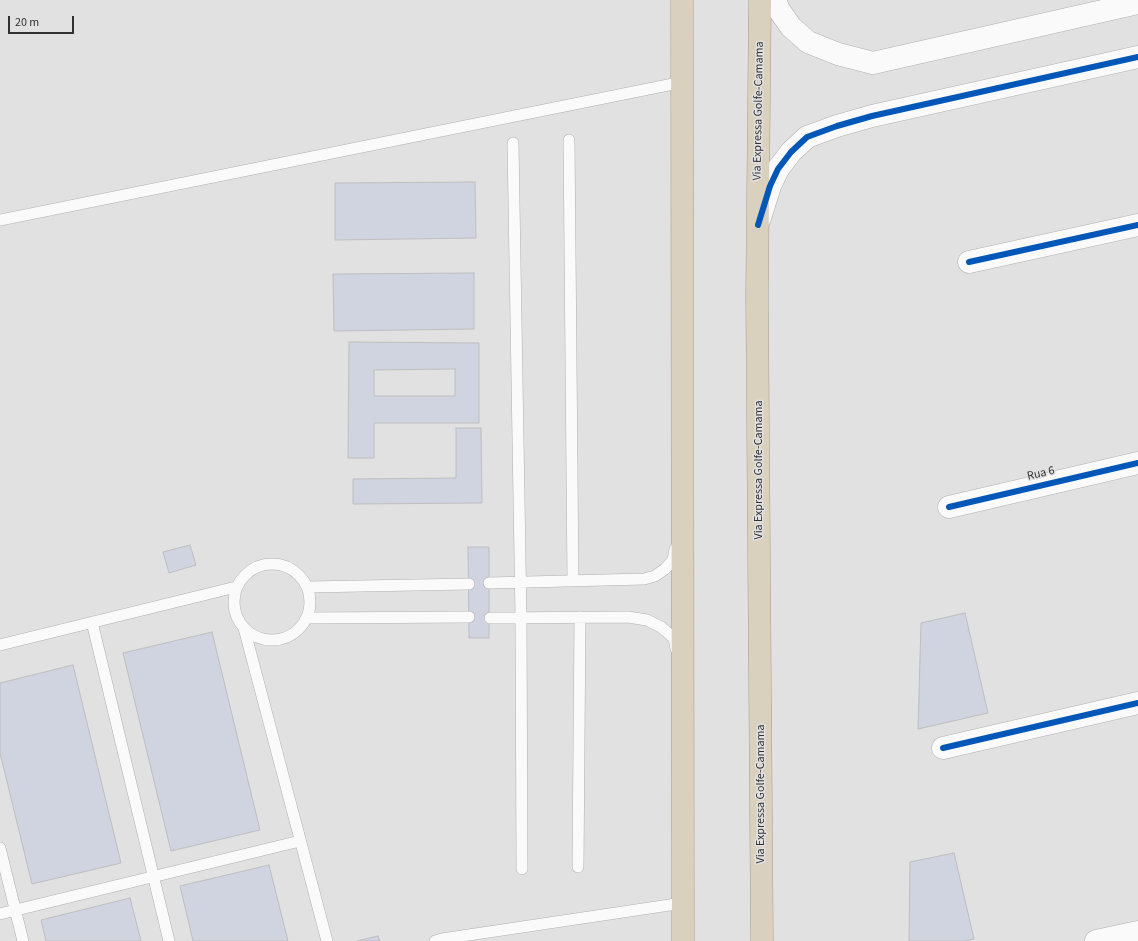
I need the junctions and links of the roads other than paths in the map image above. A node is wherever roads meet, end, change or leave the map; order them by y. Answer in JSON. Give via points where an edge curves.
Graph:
{"nodes":[{"id":1,"x":682,"y":0,"type":"edge"},
{"id":2,"x":760,"y":0,"type":"edge"},
{"id":3,"x":775,"y":0,"type":"edge"},
{"id":4,"x":1138,"y":3,"type":"edge"},
{"id":5,"x":1138,"y":57,"type":"edge"},
{"id":6,"x":683,"y":82,"type":"junction"},
{"id":7,"x":569,"y":140,"type":"dead end"},
{"id":8,"x":513,"y":143,"type":"dead end"},
{"id":9,"x":0,"y":220,"type":"edge"},
{"id":10,"x":758,"y":225,"type":"junction"},
{"id":11,"x":1138,"y":225,"type":"edge"},
{"id":12,"x":969,"y":262,"type":"dead end"},
{"id":13,"x":1138,"y":463,"type":"edge"},
{"id":14,"x":682,"y":497,"type":"junction"},
{"id":15,"x":949,"y":507,"type":"dead end"},
{"id":16,"x":573,"y":581,"type":"junction"},
{"id":17,"x":520,"y":582,"type":"junction"},
{"id":18,"x":489,"y":583,"type":"dead end"},
{"id":19,"x":469,"y":584,"type":"dead end"},
{"id":20,"x":236,"y":587,"type":"junction"},
{"id":21,"x":308,"y":587,"type":"junction"},
{"id":22,"x":520,"y":617,"type":"junction"},
{"id":23,"x":580,"y":617,"type":"junction"},
{"id":24,"x":306,"y":618,"type":"junction"},
{"id":25,"x":468,"y":618,"type":"dead end"},
{"id":26,"x":490,"y":618,"type":"dead end"},
{"id":27,"x":92,"y":622,"type":"junction"},
{"id":28,"x":244,"y":628,"type":"junction"},
{"id":29,"x":0,"y":645,"type":"edge"},
{"id":30,"x":683,"y":703,"type":"junction"},
{"id":31,"x":1138,"y":703,"type":"edge"},
{"id":32,"x":943,"y":748,"type":"dead end"},
{"id":33,"x":300,"y":841,"type":"junction"},
{"id":34,"x":0,"y":848,"type":"edge"},
{"id":35,"x":578,"y":867,"type":"dead end"},
{"id":36,"x":522,"y":869,"type":"dead end"},
{"id":37,"x":154,"y":877,"type":"junction"},
{"id":38,"x":683,"y":903,"type":"junction"},
{"id":39,"x":15,"y":910,"type":"junction"},
{"id":40,"x":0,"y":914,"type":"edge"},
{"id":41,"x":1138,"y":932,"type":"edge"},
{"id":42,"x":23,"y":941,"type":"edge"},
{"id":43,"x":169,"y":941,"type":"edge"},
{"id":44,"x":327,"y":941,"type":"edge"},
{"id":45,"x":435,"y":941,"type":"edge"},
{"id":46,"x":683,"y":941,"type":"edge"},
{"id":47,"x":762,"y":941,"type":"edge"},
{"id":48,"x":1096,"y":941,"type":"edge"}],
"edges":[{"from":1,"to":6,"type":"highway"},
{"from":2,"to":10,"type":"highway","name":"Via Expressa Golfe-Camama"},
{"from":3,"to":4,"type":"street","via":[[792,27],[808,42],[873,64]]},
{"from":5,"to":10,"type":"street","via":[[872,116],[807,137],[778,169]]},
{"from":6,"to":9,"type":"lane"},
{"from":6,"to":14,"type":"highway"},
{"from":7,"to":16,"type":"lane"},
{"from":8,"to":17,"type":"lane"},
{"from":10,"to":47,"type":"highway","name":"Via Expressa Golfe-Camama"},
{"from":11,"to":12,"type":"street"},
{"from":13,"to":15,"type":"street","name":"Rua 6"},
{"from":14,"to":16,"type":"lane","via":[[673,560],[665,569],[655,576],[644,579]]},
{"from":14,"to":30,"type":"highway"},
{"from":16,"to":17,"type":"lane"},
{"from":17,"to":18,"type":"lane"},
{"from":17,"to":22,"type":"lane"},
{"from":19,"to":21,"type":"lane"},
{"from":20,"to":21,"type":"lane","via":[[243,576],[253,568],[265,564],[278,564],[290,568]]},
{"from":20,"to":27,"type":"lane"},
{"from":20,"to":28,"type":"lane","via":[[233,599],[234,612]]},
{"from":21,"to":24,"type":"lane","via":[[310,599]]},
{"from":22,"to":23,"type":"lane"},
{"from":22,"to":26,"type":"lane"},
{"from":22,"to":36,"type":"lane"},
{"from":23,"to":30,"type":"lane","via":[[628,617],[647,620],[661,627],[674,638]]},
{"from":23,"to":35,"type":"lane"},
{"from":24,"to":25,"type":"lane"},
{"from":24,"to":28,"type":"lane","via":[[296,632],[285,638],[273,640],[260,639]]},
{"from":27,"to":29,"type":"lane"},
{"from":27,"to":37,"type":"lane"},
{"from":28,"to":33,"type":"lane"},
{"from":30,"to":38,"type":"highway"},
{"from":31,"to":32,"type":"street"},
{"from":33,"to":37,"type":"lane"},
{"from":33,"to":44,"type":"lane"},
{"from":34,"to":39,"type":"lane"},
{"from":37,"to":39,"type":"lane"},
{"from":37,"to":43,"type":"lane"},
{"from":38,"to":45,"type":"lane"},
{"from":38,"to":46,"type":"highway"},
{"from":39,"to":40,"type":"lane"},
{"from":39,"to":42,"type":"lane"},
{"from":41,"to":48,"type":"street"}]}
